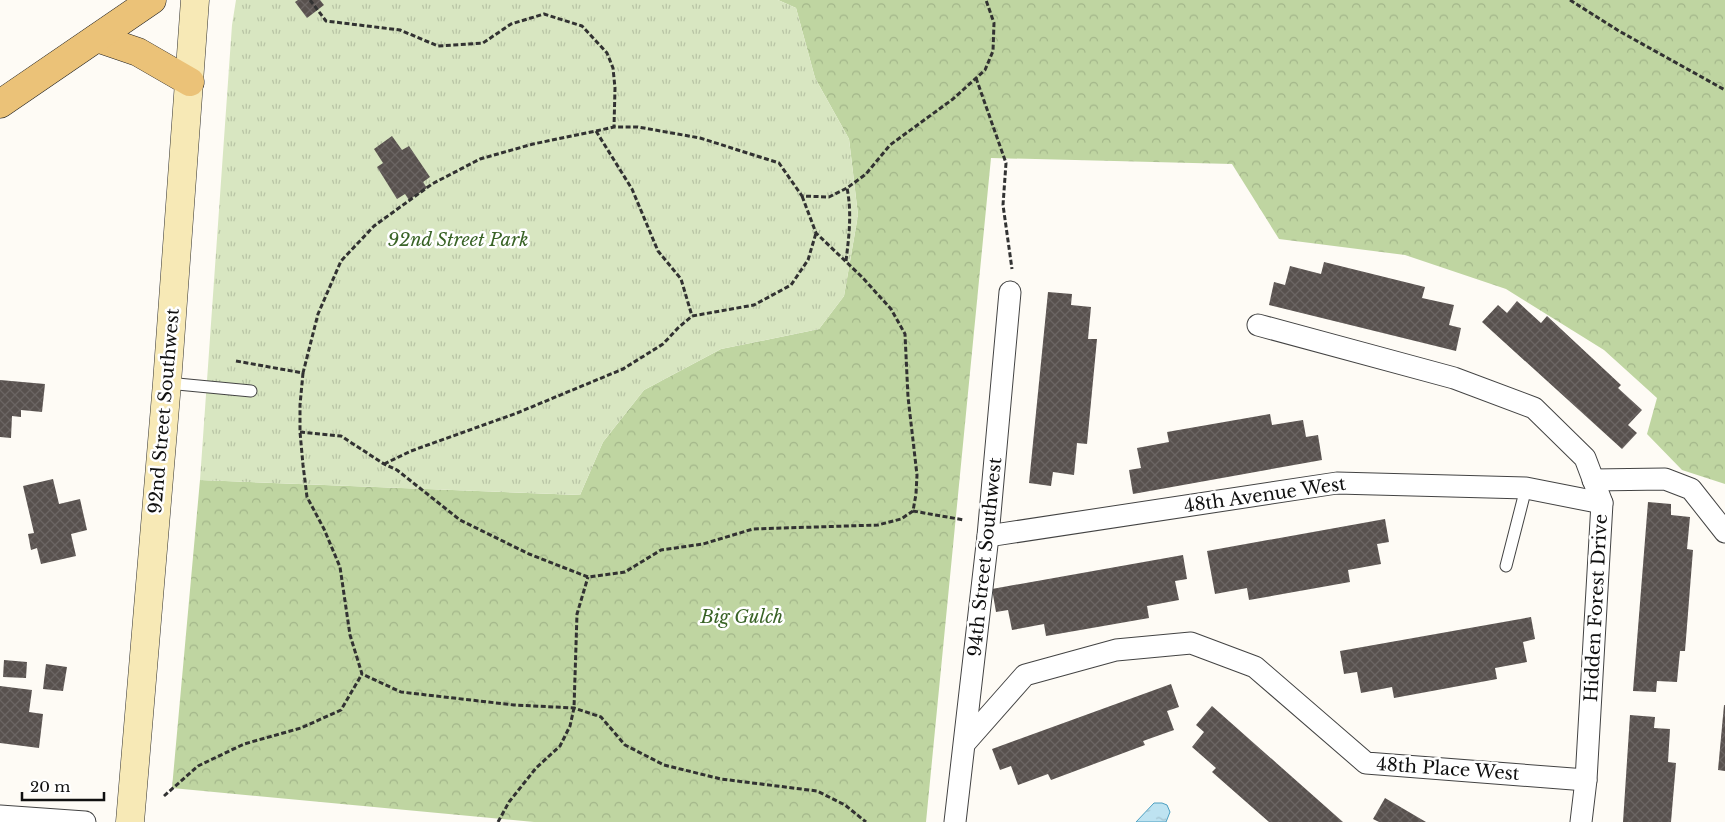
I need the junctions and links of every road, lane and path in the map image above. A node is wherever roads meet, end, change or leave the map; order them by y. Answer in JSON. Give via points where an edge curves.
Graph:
{"nodes":[{"id":1,"x":152,"y":0,"type":"edge"},
{"id":2,"x":196,"y":0,"type":"edge"},
{"id":3,"x":310,"y":0,"type":"edge"},
{"id":4,"x":986,"y":0,"type":"edge"},
{"id":5,"x":1570,"y":0,"type":"edge"},
{"id":6,"x":97,"y":38,"type":"junction"},
{"id":7,"x":976,"y":78,"type":"junction"},
{"id":8,"x":190,"y":82,"type":"junction"},
{"id":9,"x":1725,"y":90,"type":"edge"},
{"id":10,"x":0,"y":104,"type":"edge"},
{"id":11,"x":614,"y":128,"type":"junction"},
{"id":12,"x":596,"y":131,"type":"junction"},
{"id":13,"x":847,"y":188,"type":"junction"},
{"id":14,"x":802,"y":196,"type":"junction"},
{"id":15,"x":816,"y":233,"type":"junction"},
{"id":16,"x":846,"y":262,"type":"junction"},
{"id":17,"x":1010,"y":292,"type":"joint"},
{"id":18,"x":692,"y":316,"type":"junction"},
{"id":19,"x":1258,"y":325,"type":"dead end"},
{"id":20,"x":236,"y":361,"type":"dead end"},
{"id":21,"x":303,"y":373,"type":"junction"},
{"id":22,"x":167,"y":383,"type":"junction"},
{"id":23,"x":251,"y":391,"type":"dead end"},
{"id":24,"x":300,"y":432,"type":"junction"},
{"id":25,"x":384,"y":464,"type":"junction"},
{"id":26,"x":1593,"y":480,"type":"junction"},
{"id":27,"x":1526,"y":488,"type":"junction"},
{"id":28,"x":1602,"y":503,"type":"junction"},
{"id":29,"x":914,"y":511,"type":"junction"},
{"id":30,"x":1725,"y":532,"type":"edge"},
{"id":31,"x":988,"y":536,"type":"junction"},
{"id":32,"x":1506,"y":566,"type":"dead end"},
{"id":33,"x":588,"y":577,"type":"junction"},
{"id":34,"x":362,"y":674,"type":"junction"},
{"id":35,"x":574,"y":708,"type":"junction"},
{"id":36,"x":965,"y":743,"type":"junction"},
{"id":37,"x":1586,"y":780,"type":"junction"},
{"id":38,"x":164,"y":796,"type":"dead end"},
{"id":39,"x":0,"y":816,"type":"edge"},
{"id":40,"x":85,"y":822,"type":"edge"},
{"id":41,"x":130,"y":822,"type":"edge"},
{"id":42,"x":498,"y":822,"type":"edge"},
{"id":43,"x":866,"y":822,"type":"edge"},
{"id":44,"x":955,"y":822,"type":"edge"},
{"id":45,"x":1581,"y":822,"type":"edge"}],
"edges":[{"from":1,"to":6,"type":"main road"},
{"from":2,"to":8,"type":"street","name":"92nd Street Southwest"},
{"from":3,"to":11,"type":"path","via":[[326,21],[400,30],[438,46],[483,43],[511,24],[544,14],[582,26],[607,53],[613,68]]},
{"from":4,"to":7,"type":"path","via":[[994,22],[994,51],[985,70]]},
{"from":5,"to":9,"type":"path","via":[[1619,32]]},
{"from":6,"to":8,"type":"main road","via":[[138,52]]},
{"from":6,"to":10,"type":"main road"},
{"from":7,"to":13,"type":"path","via":[[890,146],[866,174]]},
{"from":7,"to":17,"type":"path","via":[[1006,163],[1003,205],[1012,264]]},
{"from":8,"to":22,"type":"street","name":"92nd Street Southwest"},
{"from":11,"to":12,"type":"path"},
{"from":11,"to":14,"type":"path","via":[[638,126],[700,138],[779,163]]},
{"from":12,"to":18,"type":"path","via":[[632,189],[658,250],[681,279]]},
{"from":12,"to":21,"type":"path","via":[[480,159],[432,184],[374,226],[341,260],[318,314]]},
{"from":13,"to":14,"type":"path","via":[[829,197]]},
{"from":13,"to":16,"type":"path","via":[[850,228]]},
{"from":14,"to":15,"type":"path"},
{"from":15,"to":16,"type":"path"},
{"from":15,"to":18,"type":"path","via":[[808,260],[791,285],[754,305]]},
{"from":16,"to":29,"type":"path","via":[[891,309],[905,334],[917,475]]},
{"from":17,"to":31,"type":"street","name":"94th Street Southwest"},
{"from":18,"to":25,"type":"path","via":[[663,344],[623,369]]},
{"from":19,"to":26,"type":"street","name":"Hidden Forest Drive","via":[[1454,378],[1534,408],[1585,458]]},
{"from":20,"to":21,"type":"path"},
{"from":21,"to":24,"type":"path"},
{"from":22,"to":23,"type":"lane"},
{"from":22,"to":41,"type":"street","name":"92nd Street Southwest"},
{"from":24,"to":25,"type":"path","via":[[341,436]]},
{"from":24,"to":34,"type":"path","via":[[307,497],[340,567],[350,635]]},
{"from":25,"to":33,"type":"path","via":[[397,470],[460,520],[529,554]]},
{"from":26,"to":28,"type":"street","name":"Hidden Forest Drive"},
{"from":26,"to":30,"type":"street","via":[[1665,479],[1674,482],[1691,489]]},
{"from":27,"to":28,"type":"street","name":"48th Avenue West"},
{"from":27,"to":31,"type":"street","name":"48th Avenue West","via":[[1337,483]]},
{"from":27,"to":32,"type":"lane"},
{"from":28,"to":37,"type":"street","name":"Hidden Forest Drive"},
{"from":29,"to":31,"type":"path","via":[[970,522]]},
{"from":29,"to":33,"type":"path","via":[[901,519],[878,525],[754,529],[703,544],[661,550],[625,572]]},
{"from":31,"to":36,"type":"street","name":"94th Street Southwest"},
{"from":33,"to":35,"type":"path","via":[[577,614]]},
{"from":34,"to":35,"type":"path","via":[[401,692],[514,705]]},
{"from":34,"to":38,"type":"path","via":[[341,710],[301,728],[244,744],[198,766]]},
{"from":35,"to":42,"type":"path","via":[[560,746],[536,768],[509,802]]},
{"from":35,"to":43,"type":"path","via":[[601,717],[625,745],[664,765],[722,779],[817,791],[845,805]]},
{"from":36,"to":37,"type":"street","name":"48th Place West","via":[[1024,676],[1116,650],[1191,643],[1255,667],[1366,763]]},
{"from":36,"to":44,"type":"street","name":"94th Street Southwest"},
{"from":37,"to":45,"type":"street","name":"Hidden Forest Drive"},
{"from":39,"to":40,"type":"street"}]}
